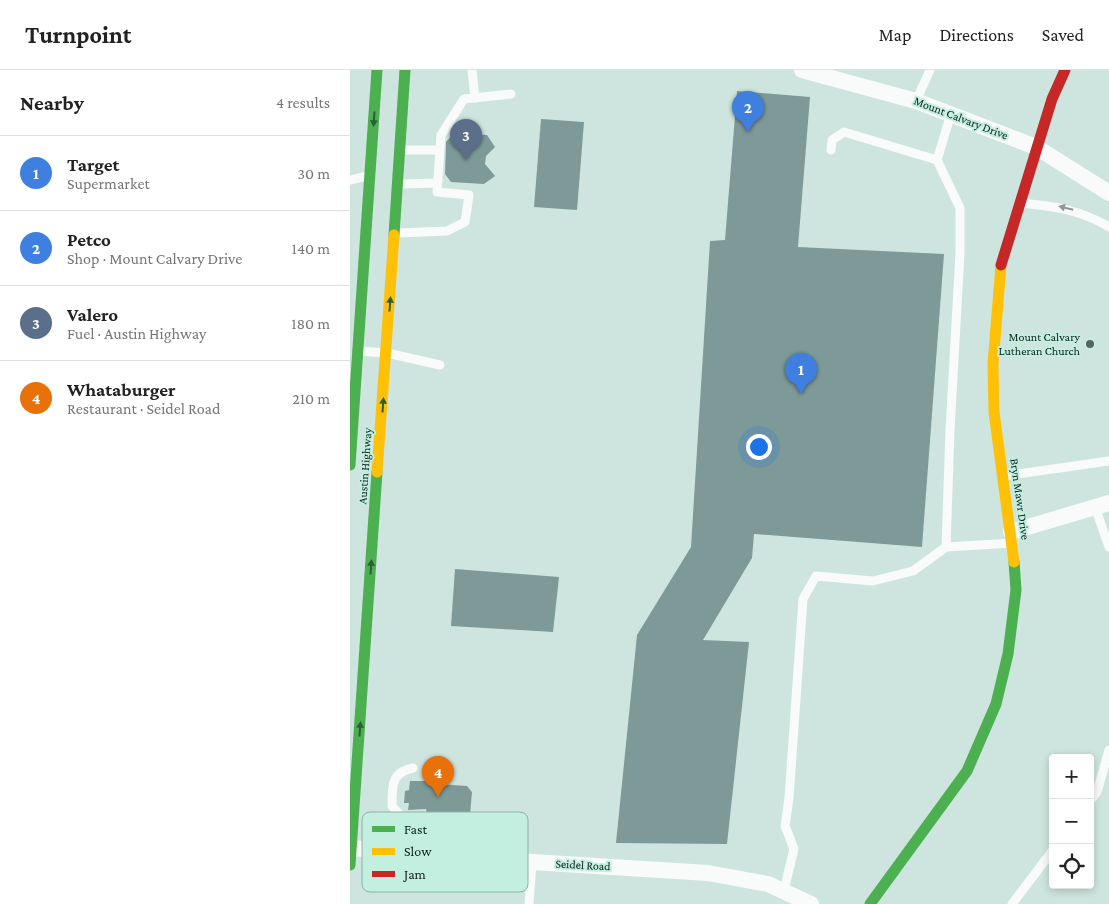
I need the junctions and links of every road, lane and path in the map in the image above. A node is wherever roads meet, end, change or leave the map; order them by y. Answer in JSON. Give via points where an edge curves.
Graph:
{"nodes":[{"id":1,"x":377,"y":70,"type":"edge"},
{"id":2,"x":405,"y":70,"type":"edge"},
{"id":3,"x":472,"y":70,"type":"edge"},
{"id":4,"x":930,"y":70,"type":"edge"},
{"id":5,"x":1065,"y":70,"type":"edge"},
{"id":6,"x":811,"y":71,"type":"edge"},
{"id":7,"x":510,"y":94,"type":"dead end"},
{"id":8,"x":475,"y":98,"type":"junction"},
{"id":9,"x":916,"y":101,"type":"junction"},
{"id":10,"x":951,"y":114,"type":"junction"},
{"id":11,"x":1036,"y":147,"type":"junction"},
{"id":12,"x":400,"y":150,"type":"junction"},
{"id":13,"x":439,"y":150,"type":"junction"},
{"id":14,"x":831,"y":150,"type":"dead end"},
{"id":15,"x":937,"y":160,"type":"junction"},
{"id":16,"x":371,"y":175,"type":"junction"},
{"id":17,"x":350,"y":180,"type":"edge"},
{"id":18,"x":438,"y":183,"type":"junction"},
{"id":19,"x":398,"y":184,"type":"junction"},
{"id":20,"x":1109,"y":193,"type":"edge"},
{"id":21,"x":1019,"y":202,"type":"junction"},
{"id":22,"x":1109,"y":226,"type":"edge"},
{"id":23,"x":395,"y":233,"type":"junction"},
{"id":24,"x":355,"y":350,"type":"edge"},
{"id":25,"x":387,"y":352,"type":"junction"},
{"id":26,"x":440,"y":365,"type":"dead end"},
{"id":27,"x":1109,"y":461,"type":"edge"},
{"id":28,"x":350,"y":465,"type":"edge"},
{"id":29,"x":1003,"y":476,"type":"junction"},
{"id":30,"x":1102,"y":505,"type":"edge"},
{"id":31,"x":1012,"y":537,"type":"junction"},
{"id":32,"x":946,"y":547,"type":"junction"},
{"id":33,"x":1109,"y":547,"type":"edge"},
{"id":34,"x":1109,"y":750,"type":"edge"},
{"id":35,"x":413,"y":768,"type":"dead end"},
{"id":36,"x":1092,"y":799,"type":"edge"},
{"id":37,"x":397,"y":812,"type":"edge"},
{"id":38,"x":351,"y":848,"type":"edge"},
{"id":39,"x":1049,"y":855,"type":"edge"},
{"id":40,"x":528,"y":862,"type":"edge"},
{"id":41,"x":532,"y":862,"type":"junction"},
{"id":42,"x":350,"y":865,"type":"edge"},
{"id":43,"x":784,"y":890,"type":"junction"},
{"id":44,"x":529,"y":904,"type":"edge"},
{"id":45,"x":811,"y":904,"type":"edge"},
{"id":46,"x":870,"y":904,"type":"edge"},
{"id":47,"x":1012,"y":904,"type":"edge"}],
"edges":[{"from":1,"to":16,"type":"main road","name":"Austin Highway","one_way":true},
{"from":2,"to":12,"type":"main road","name":"Austin Highway"},
{"from":3,"to":8,"type":"lane"},
{"from":4,"to":9,"type":"lane"},
{"from":5,"to":11,"type":"main road","name":"Bryn Mawr Drive"},
{"from":6,"to":9,"type":"street","name":"Mount Calvary Drive"},
{"from":7,"to":8,"type":"lane"},
{"from":8,"to":13,"type":"lane","via":[[464,99],[441,135]]},
{"from":9,"to":10,"type":"street","name":"Mount Calvary Drive"},
{"from":10,"to":11,"type":"street","name":"Mount Calvary Drive"},
{"from":10,"to":15,"type":"lane"},
{"from":11,"to":20,"type":"street","name":"Mount Calvary Drive"},
{"from":11,"to":21,"type":"main road","name":"Bryn Mawr Drive"},
{"from":12,"to":13,"type":"lane"},
{"from":12,"to":19,"type":"main road","name":"Austin Highway"},
{"from":13,"to":18,"type":"lane"},
{"from":14,"to":15,"type":"lane","via":[[832,140],[844,132]]},
{"from":15,"to":32,"type":"lane","via":[[960,208]]},
{"from":16,"to":17,"type":"lane"},
{"from":16,"to":24,"type":"main road","name":"Austin Highway"},
{"from":18,"to":19,"type":"lane"},
{"from":18,"to":23,"type":"lane","via":[[437,192],[469,195],[465,222],[447,232]]},
{"from":19,"to":23,"type":"main road","name":"Austin Highway"},
{"from":22,"to":21,"type":"lane","one_way":true,"via":[[1062,207]]},
{"from":21,"to":29,"type":"main road","name":"Bryn Mawr Drive","via":[[1003,254],[993,364],[994,412]]},
{"from":25,"to":23,"type":"main road","name":"Austin Highway","one_way":true},
{"from":24,"to":25,"type":"lane"},
{"from":24,"to":28,"type":"main road","name":"Austin Highway"},
{"from":25,"to":26,"type":"lane"},
{"from":38,"to":25,"type":"main road","name":"Austin Highway","one_way":true},
{"from":27,"to":29,"type":"lane"},
{"from":29,"to":31,"type":"main road","name":"Bryn Mawr Drive"},
{"from":30,"to":31,"type":"street"},
{"from":30,"to":33,"type":"lane"},
{"from":31,"to":32,"type":"lane"},
{"from":31,"to":46,"type":"main road","name":"Bryn Mawr Drive","via":[[1016,590],[1014,622],[998,696],[982,742],[967,771]]},
{"from":32,"to":43,"type":"lane","via":[[913,571],[873,581],[816,576],[804,599],[785,826],[794,849]]},
{"from":34,"to":36,"type":"lane","via":[[1097,792]]},
{"from":35,"to":37,"type":"lane","via":[[398,774],[392,784],[392,806]]},
{"from":38,"to":42,"type":"main road","name":"Austin Highway"},
{"from":39,"to":47,"type":"lane"},
{"from":40,"to":41,"type":"street","name":"Seidel Road"},
{"from":41,"to":43,"type":"street","name":"Seidel Road","via":[[708,873],[748,879]]},
{"from":41,"to":44,"type":"lane"},
{"from":43,"to":45,"type":"street","name":"Seidel Road"}]}
